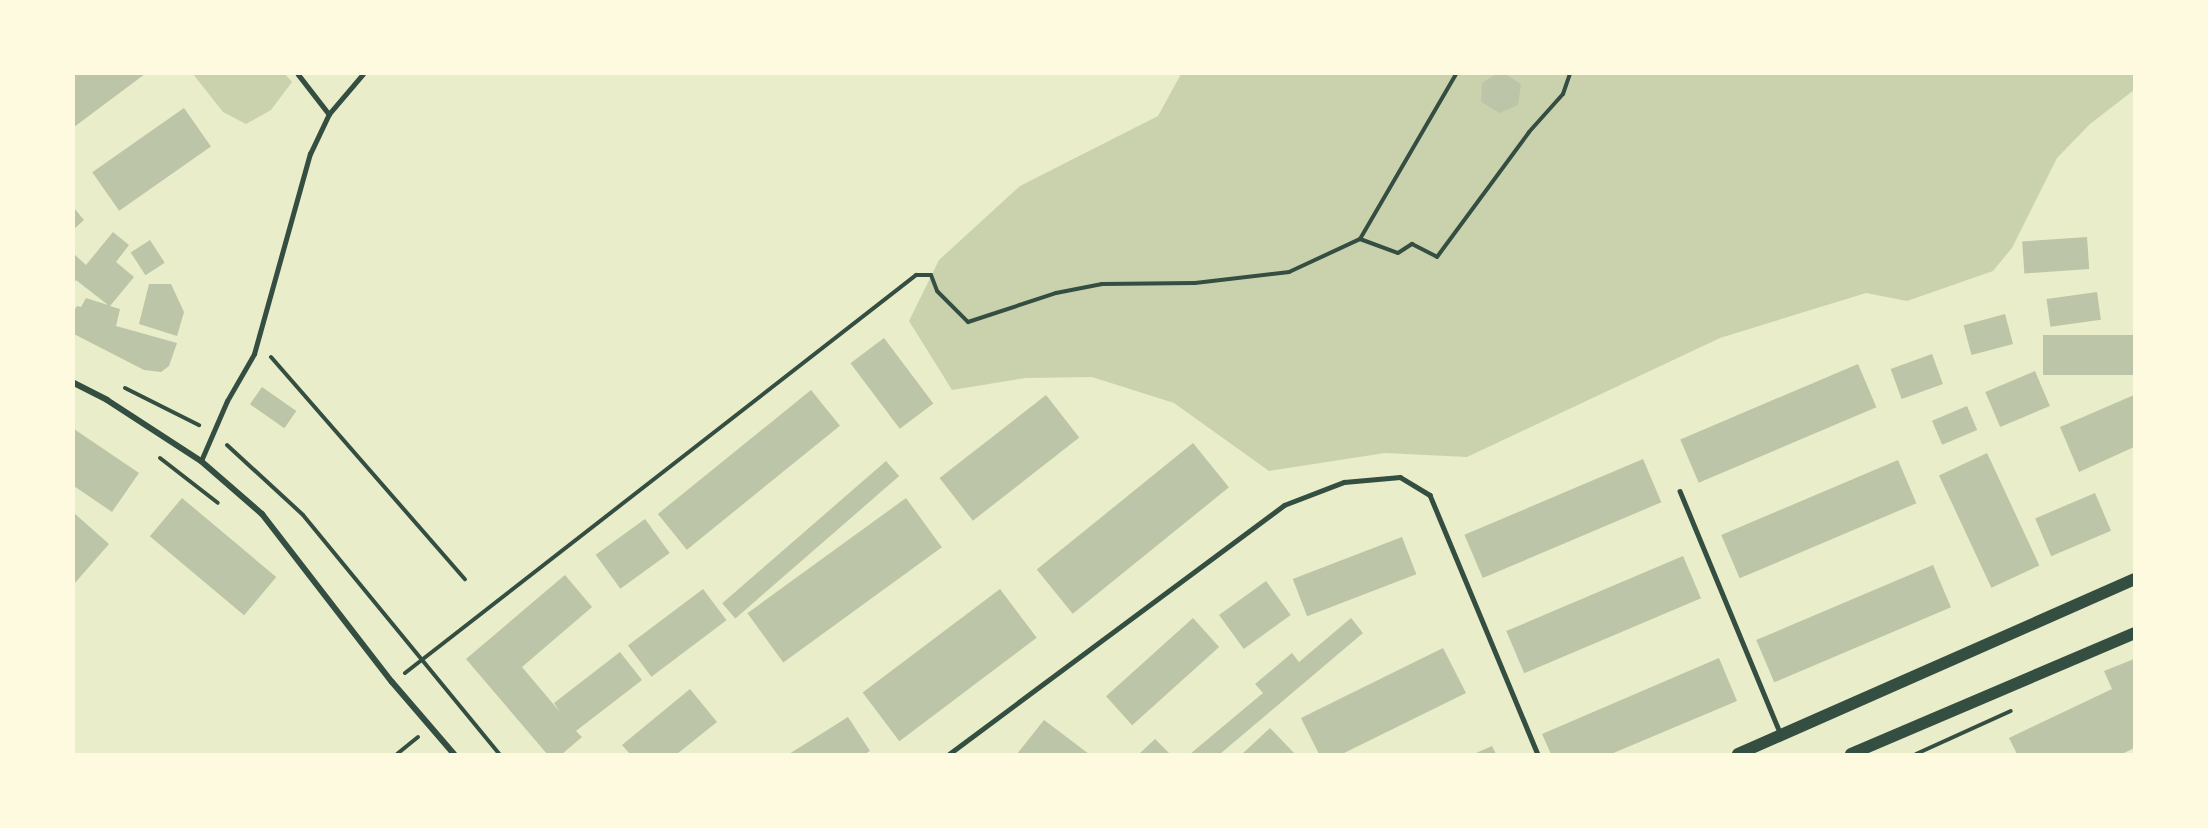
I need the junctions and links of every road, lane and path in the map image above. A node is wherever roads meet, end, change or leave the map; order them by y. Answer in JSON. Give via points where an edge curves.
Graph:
{"nodes":[{"id":1,"x":298,"y":74,"type":"edge"},
{"id":2,"x":363,"y":74,"type":"edge"},
{"id":3,"x":1456,"y":74,"type":"edge"},
{"id":4,"x":1570,"y":74,"type":"edge"},
{"id":5,"x":329,"y":114,"type":"junction"},
{"id":6,"x":1360,"y":239,"type":"junction"},
{"id":7,"x":257,"y":340,"type":"junction"},
{"id":8,"x":74,"y":383,"type":"edge"},
{"id":9,"x":155,"y":455,"type":"dead end"},
{"id":10,"x":201,"y":461,"type":"junction"},
{"id":11,"x":1680,"y":491,"type":"dead end"},
{"id":12,"x":220,"y":504,"type":"dead end"},
{"id":13,"x":465,"y":579,"type":"dead end"},
{"id":14,"x":2134,"y":579,"type":"edge"},
{"id":15,"x":2134,"y":633,"type":"edge"},
{"id":16,"x":392,"y":682,"type":"junction"},
{"id":17,"x":412,"y":727,"type":"dead end"},
{"id":18,"x":431,"y":727,"type":"junction"},
{"id":19,"x":1781,"y":735,"type":"junction"},
{"id":20,"x":420,"y":736,"type":"junction"},
{"id":21,"x":425,"y":742,"type":"dead end"},
{"id":22,"x":397,"y":754,"type":"edge"},
{"id":23,"x":454,"y":754,"type":"edge"},
{"id":24,"x":950,"y":754,"type":"edge"},
{"id":25,"x":1538,"y":754,"type":"edge"},
{"id":26,"x":1738,"y":754,"type":"edge"},
{"id":27,"x":1851,"y":754,"type":"edge"}],
"edges":[{"from":1,"to":5,"type":"lane"},
{"from":2,"to":5,"type":"lane"},
{"from":3,"to":6,"type":"path"},
{"from":4,"to":6,"type":"path","via":[[1563,94],[1529,132],[1437,257],[1412,244],[1398,254]]},
{"from":5,"to":7,"type":"lane","via":[[310,154]]},
{"from":6,"to":16,"type":"path","via":[[1289,272],[1195,283],[1102,284],[1056,293],[968,322],[937,291],[932,275],[916,275]]},
{"from":7,"to":10,"type":"lane"},
{"from":7,"to":13,"type":"path"},
{"from":8,"to":10,"type":"street"},
{"from":9,"to":12,"type":"path"},
{"from":10,"to":16,"type":"street","via":[[262,514]]},
{"from":11,"to":19,"type":"lane"},
{"from":14,"to":19,"type":"main road"},
{"from":15,"to":27,"type":"main road"},
{"from":16,"to":18,"type":"street"},
{"from":17,"to":20,"type":"path"},
{"from":18,"to":20,"type":"path"},
{"from":18,"to":23,"type":"street"},
{"from":19,"to":26,"type":"main road"},
{"from":20,"to":21,"type":"path"},
{"from":20,"to":22,"type":"path"},
{"from":24,"to":25,"type":"lane","via":[[1284,505],[1344,482],[1400,477],[1430,495]]}]}
